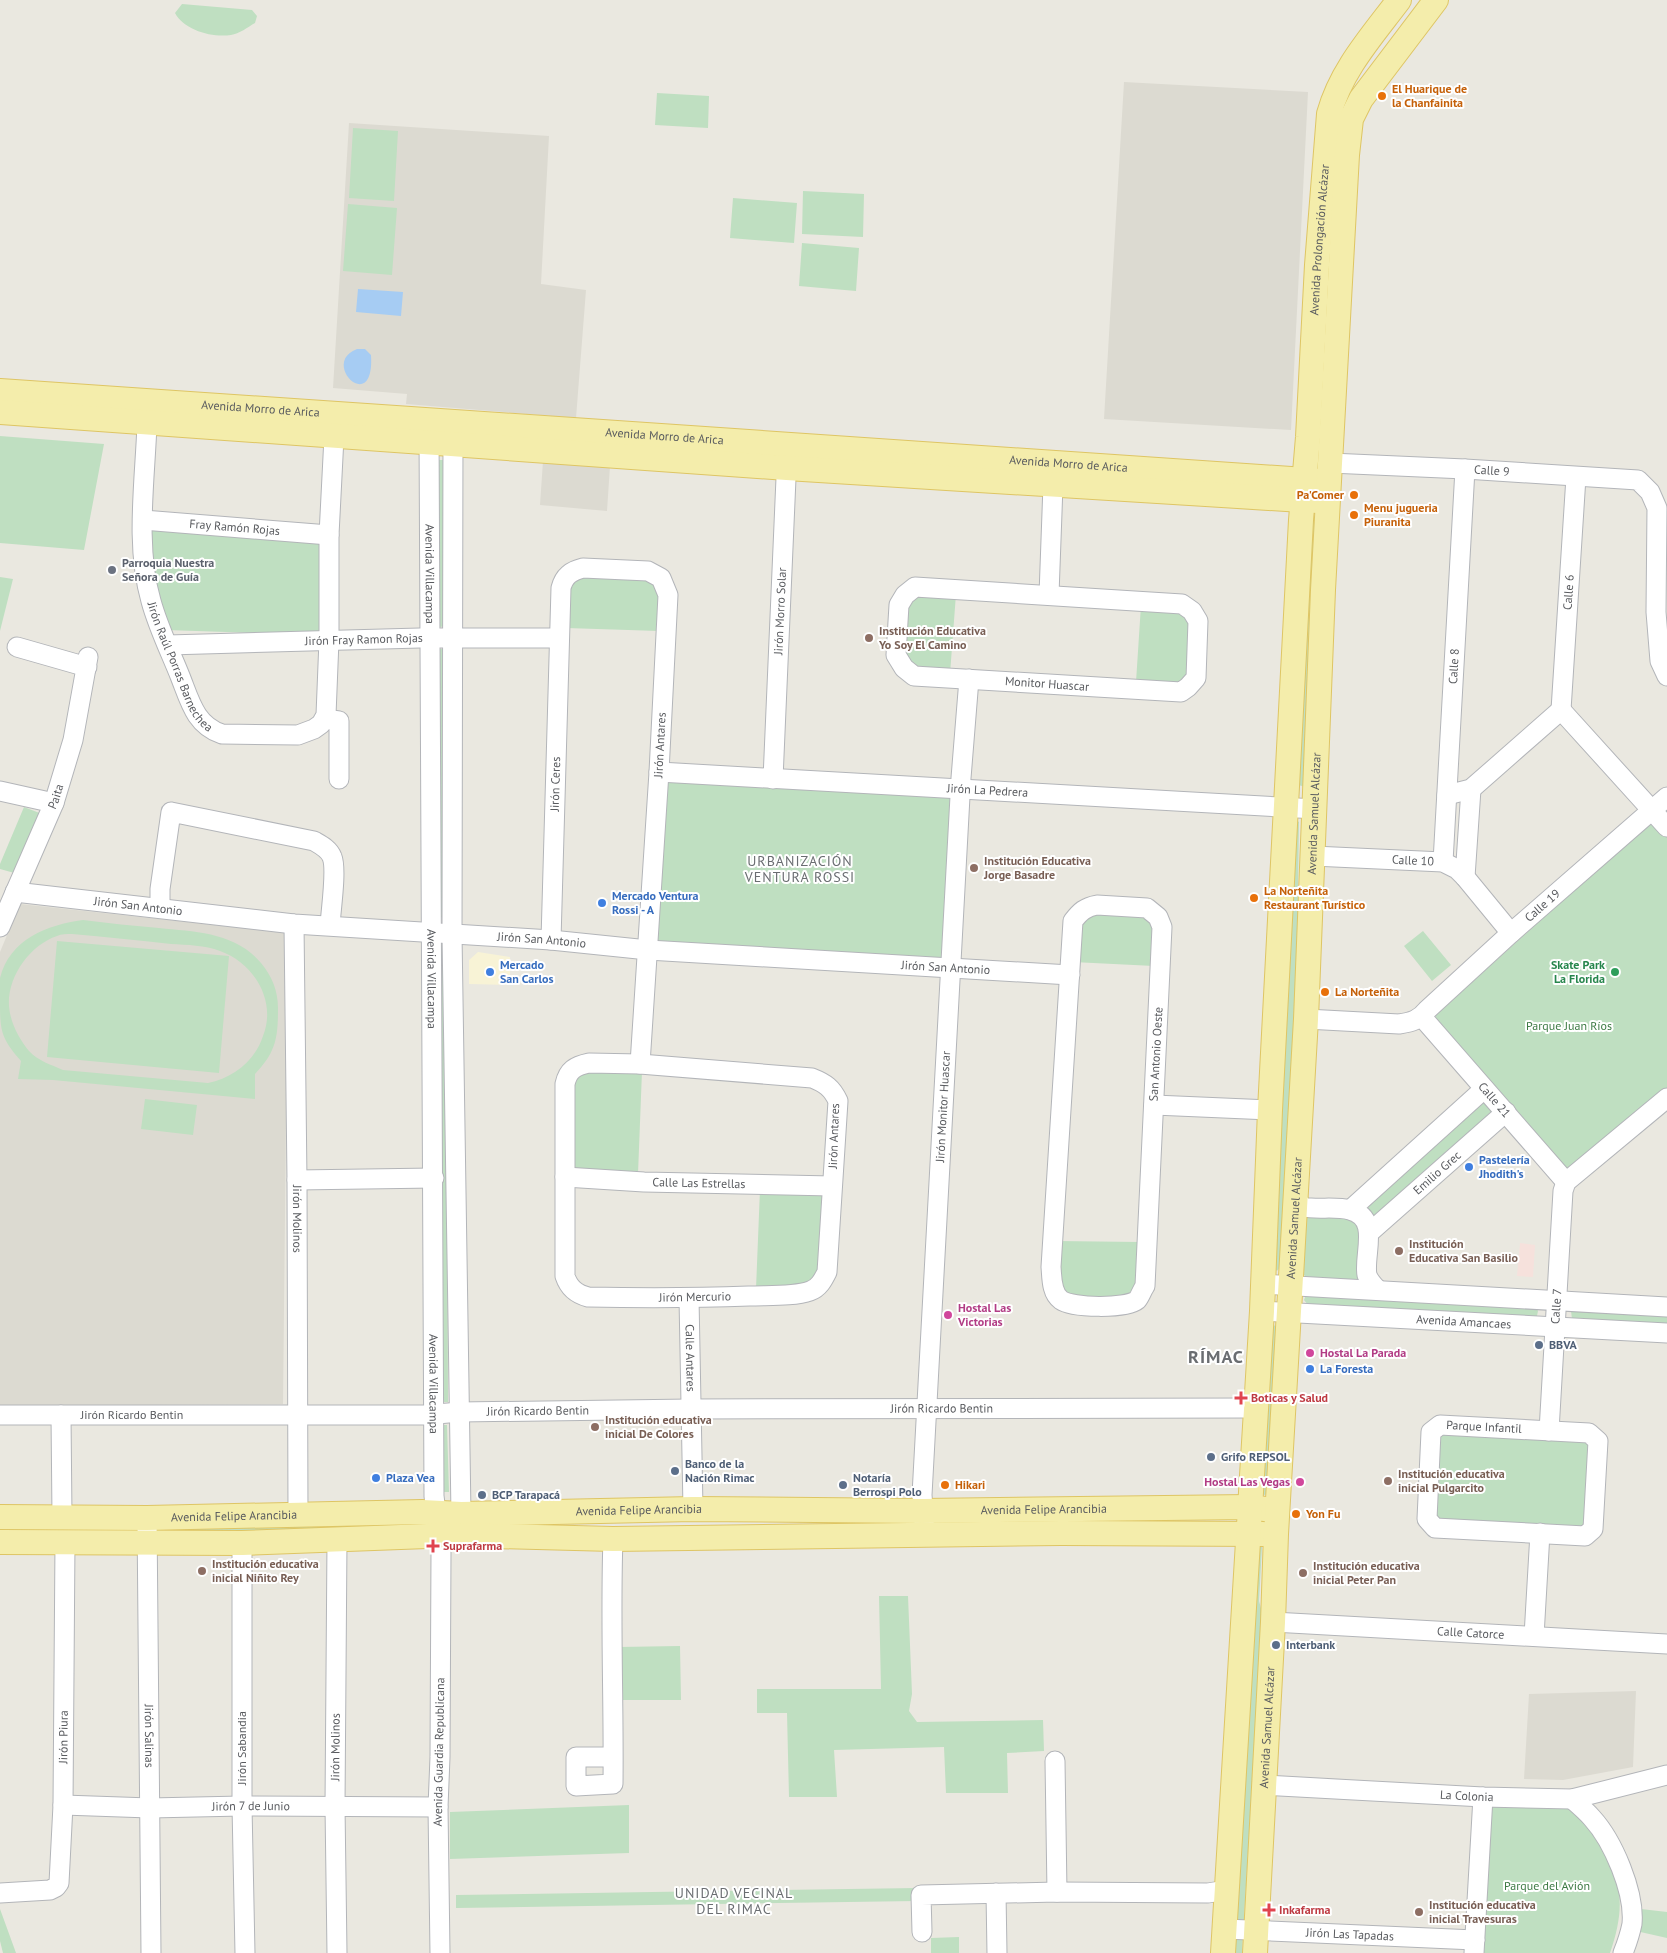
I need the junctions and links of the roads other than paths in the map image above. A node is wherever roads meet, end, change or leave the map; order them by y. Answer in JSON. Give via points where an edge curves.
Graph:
{"nodes":[{"id":1,"x":1399,"y":0,"type":"edge"},
{"id":2,"x":1436,"y":0,"type":"edge"},
{"id":3,"x":1317,"y":265,"type":"junction"},
{"id":4,"x":1340,"y":266,"type":"junction"},
{"id":5,"x":0,"y":391,"type":"edge"},
{"id":6,"x":0,"y":412,"type":"edge"},
{"id":7,"x":147,"y":424,"type":"junction"},
{"id":8,"x":429,"y":432,"type":"junction"},
{"id":9,"x":453,"y":433,"type":"junction"},
{"id":10,"x":334,"y":437,"type":"junction"},
{"id":11,"x":787,"y":457,"type":"junction"},
{"id":12,"x":1466,"y":469,"type":"junction"},
{"id":13,"x":1576,"y":477,"type":"junction"},
{"id":14,"x":1329,"y":482,"type":"junction"},
{"id":15,"x":1053,"y":485,"type":"junction"},
{"id":16,"x":1303,"y":490,"type":"junction"},
{"id":17,"x":143,"y":520,"type":"junction"},
{"id":18,"x":328,"y":535,"type":"junction"},
{"id":19,"x":1048,"y":595,"type":"junction"},
{"id":20,"x":560,"y":633,"type":"junction"},
{"id":21,"x":430,"y":638,"type":"junction"},
{"id":22,"x":452,"y":639,"type":"junction"},
{"id":23,"x":329,"y":640,"type":"junction"},
{"id":24,"x":168,"y":645,"type":"junction"},
{"id":25,"x":17,"y":647,"type":"dead end"},
{"id":26,"x":1667,"y":676,"type":"edge"},
{"id":27,"x":969,"y":679,"type":"junction"},
{"id":28,"x":1561,"y":710,"type":"junction"},
{"id":29,"x":325,"y":719,"type":"junction"},
{"id":30,"x":659,"y":772,"type":"junction"},
{"id":31,"x":339,"y":779,"type":"dead end"},
{"id":32,"x":773,"y":779,"type":"junction"},
{"id":33,"x":960,"y":788,"type":"junction"},
{"id":34,"x":1471,"y":789,"type":"junction"},
{"id":35,"x":0,"y":791,"type":"edge"},
{"id":36,"x":1447,"y":795,"type":"junction"},
{"id":37,"x":1667,"y":797,"type":"edge"},
{"id":38,"x":54,"y":803,"type":"junction"},
{"id":39,"x":1285,"y":807,"type":"junction"},
{"id":40,"x":1316,"y":809,"type":"junction"},
{"id":41,"x":1652,"y":810,"type":"junction"},
{"id":42,"x":1667,"y":827,"type":"edge"},
{"id":43,"x":1313,"y":856,"type":"junction"},
{"id":44,"x":1443,"y":862,"type":"junction"},
{"id":45,"x":1465,"y":876,"type":"junction"},
{"id":46,"x":15,"y":892,"type":"junction"},
{"id":47,"x":160,"y":907,"type":"junction"},
{"id":48,"x":294,"y":924,"type":"junction"},
{"id":49,"x":330,"y":925,"type":"junction"},
{"id":50,"x":0,"y":927,"type":"edge"},
{"id":51,"x":432,"y":933,"type":"junction"},
{"id":52,"x":1511,"y":933,"type":"junction"},
{"id":53,"x":452,"y":934,"type":"junction"},
{"id":54,"x":551,"y":940,"type":"junction"},
{"id":55,"x":648,"y":950,"type":"junction"},
{"id":56,"x":950,"y":968,"type":"junction"},
{"id":57,"x":1070,"y":975,"type":"junction"},
{"id":58,"x":1422,"y":1017,"type":"junction"},
{"id":59,"x":1306,"y":1020,"type":"junction"},
{"id":60,"x":640,"y":1064,"type":"junction"},
{"id":61,"x":1484,"y":1089,"type":"junction"},
{"id":62,"x":1665,"y":1103,"type":"edge"},
{"id":63,"x":1154,"y":1105,"type":"junction"},
{"id":64,"x":1270,"y":1110,"type":"junction"},
{"id":65,"x":1506,"y":1112,"type":"junction"},
{"id":66,"x":565,"y":1177,"type":"junction"},
{"id":67,"x":434,"y":1178,"type":"junction"},
{"id":68,"x":298,"y":1180,"type":"junction"},
{"id":69,"x":1566,"y":1182,"type":"junction"},
{"id":70,"x":832,"y":1186,"type":"junction"},
{"id":71,"x":1296,"y":1199,"type":"junction"},
{"id":72,"x":1350,"y":1210,"type":"junction"},
{"id":73,"x":1369,"y":1234,"type":"junction"},
{"id":74,"x":1263,"y":1284,"type":"junction"},
{"id":75,"x":1290,"y":1285,"type":"junction"},
{"id":76,"x":818,"y":1287,"type":"joint"},
{"id":77,"x":573,"y":1290,"type":"joint"},
{"id":78,"x":1378,"y":1290,"type":"junction"},
{"id":79,"x":689,"y":1298,"type":"junction"},
{"id":80,"x":1556,"y":1301,"type":"junction"},
{"id":81,"x":1667,"y":1307,"type":"edge"},
{"id":82,"x":1262,"y":1310,"type":"junction"},
{"id":83,"x":1289,"y":1312,"type":"junction"},
{"id":84,"x":1554,"y":1327,"type":"junction"},
{"id":85,"x":1667,"y":1333,"type":"edge"},
{"id":86,"x":1255,"y":1408,"type":"junction"},
{"id":87,"x":691,"y":1409,"type":"junction"},
{"id":88,"x":927,"y":1409,"type":"junction"},
{"id":89,"x":460,"y":1412,"type":"junction"},
{"id":90,"x":299,"y":1414,"type":"junction"},
{"id":91,"x":434,"y":1414,"type":"junction"},
{"id":92,"x":61,"y":1415,"type":"junction"},
{"id":93,"x":0,"y":1416,"type":"edge"},
{"id":94,"x":1549,"y":1431,"type":"junction"},
{"id":95,"x":1249,"y":1507,"type":"junction"},
{"id":96,"x":693,"y":1508,"type":"junction"},
{"id":97,"x":922,"y":1511,"type":"junction"},
{"id":98,"x":1277,"y":1511,"type":"junction"},
{"id":99,"x":298,"y":1516,"type":"junction"},
{"id":100,"x":0,"y":1517,"type":"edge"},
{"id":101,"x":62,"y":1517,"type":"junction"},
{"id":102,"x":147,"y":1518,"type":"junction"},
{"id":103,"x":446,"y":1530,"type":"junction"},
{"id":104,"x":1248,"y":1533,"type":"junction"},
{"id":105,"x":1540,"y":1533,"type":"junction"},
{"id":106,"x":1276,"y":1534,"type":"junction"},
{"id":107,"x":925,"y":1535,"type":"junction"},
{"id":108,"x":613,"y":1539,"type":"junction"},
{"id":109,"x":337,"y":1540,"type":"junction"},
{"id":110,"x":0,"y":1542,"type":"edge"},
{"id":111,"x":65,"y":1542,"type":"junction"},
{"id":112,"x":148,"y":1543,"type":"junction"},
{"id":113,"x":242,"y":1543,"type":"junction"},
{"id":114,"x":1273,"y":1622,"type":"junction"},
{"id":115,"x":1534,"y":1636,"type":"junction"},
{"id":116,"x":1667,"y":1644,"type":"edge"},
{"id":117,"x":614,"y":1757,"type":"dead end"},
{"id":118,"x":1055,"y":1761,"type":"dead end"},
{"id":119,"x":1667,"y":1775,"type":"edge"},
{"id":120,"x":1263,"y":1786,"type":"junction"},
{"id":121,"x":1483,"y":1797,"type":"junction"},
{"id":122,"x":1572,"y":1799,"type":"junction"},
{"id":123,"x":62,"y":1805,"type":"junction"},
{"id":124,"x":242,"y":1806,"type":"junction"},
{"id":125,"x":335,"y":1806,"type":"junction"},
{"id":126,"x":438,"y":1807,"type":"junction"},
{"id":127,"x":150,"y":1808,"type":"junction"},
{"id":128,"x":1227,"y":1890,"type":"junction"},
{"id":129,"x":6,"y":1892,"type":"edge"},
{"id":130,"x":1057,"y":1892,"type":"junction"},
{"id":131,"x":996,"y":1893,"type":"junction"},
{"id":132,"x":1225,"y":1930,"type":"junction"},
{"id":133,"x":922,"y":1932,"type":"dead end"},
{"id":134,"x":1255,"y":1942,"type":"edge"},
{"id":135,"x":1474,"y":1946,"type":"edge"},
{"id":136,"x":151,"y":1953,"type":"edge"},
{"id":137,"x":245,"y":1953,"type":"edge"},
{"id":138,"x":337,"y":1953,"type":"edge"},
{"id":139,"x":440,"y":1953,"type":"edge"},
{"id":140,"x":996,"y":1953,"type":"edge"},
{"id":141,"x":1223,"y":1953,"type":"edge"},
{"id":142,"x":1623,"y":1953,"type":"edge"}],
"edges":[{"from":1,"to":3,"type":"main road","name":"Avenida Prolongación Alcázar","via":[[1345,73],[1333,98]]},
{"from":2,"to":4,"type":"main road","name":"Avenida Prolongación Alcázar","via":[[1376,76],[1351,119]]},
{"from":3,"to":4,"type":"main road"},
{"from":3,"to":16,"type":"main road","name":"Avenida Prolongación Alcázar"},
{"from":4,"to":14,"type":"main road","name":"Avenida Prolongación Alcázar"},
{"from":5,"to":8,"type":"main road","name":"Avenida Morro de Arica"},
{"from":6,"to":7,"type":"main road","name":"Avenida Morro de Arica"},
{"from":7,"to":10,"type":"main road","name":"Avenida Morro de Arica"},
{"from":7,"to":17,"type":"street","name":"Jirón Raúl Porras Barnechea"},
{"from":8,"to":9,"type":"main road","name":"Avenida Morro de Arica"},
{"from":8,"to":10,"type":"main road","name":"Avenida Morro de Arica"},
{"from":8,"to":21,"type":"street","name":"Avenida Villacampa"},
{"from":9,"to":11,"type":"main road","name":"Avenida Morro de Arica"},
{"from":9,"to":22,"type":"street","name":"Avenida Villacampa"},
{"from":10,"to":18,"type":"street"},
{"from":11,"to":15,"type":"main road","name":"Avenida Morro de Arica"},
{"from":11,"to":16,"type":"main road","name":"Avenida Morro de Arica"},
{"from":11,"to":32,"type":"street","name":"Jirón Morro Solar"},
{"from":12,"to":13,"type":"street","name":"Calle 9"},
{"from":12,"to":14,"type":"street","name":"Calle 9"},
{"from":12,"to":36,"type":"street","name":"Calle 8"},
{"from":13,"to":26,"type":"street","name":"Calle 9","via":[[1638,480],[1650,492],[1657,508],[1656,612],[1660,661]]},
{"from":13,"to":28,"type":"street","name":"Calle 6"},
{"from":14,"to":16,"type":"main road","name":"Avenida Morro de Arica"},
{"from":14,"to":40,"type":"main road","name":"Avenida Samuel Alcázar"},
{"from":15,"to":16,"type":"main road","name":"Avenida Morro de Arica"},
{"from":15,"to":19,"type":"street"},
{"from":16,"to":39,"type":"main road"},
{"from":17,"to":18,"type":"street","name":"Fray Ramón Rojas"},
{"from":17,"to":24,"type":"street","name":"Jirón Raúl Porras Barnechea","via":[[144,564],[151,602]]},
{"from":18,"to":23,"type":"street"},
{"from":19,"to":27,"type":"street","name":"Monitor Huascar","via":[[915,587],[905,595],[899,605],[896,655],[904,668],[914,676]]},
{"from":19,"to":27,"type":"street","name":"Monitor Huascar","via":[[1182,604],[1198,621],[1196,678],[1181,692]]},
{"from":20,"to":22,"type":"street","name":"Jirón Fray Ramon Rojas"},
{"from":20,"to":30,"type":"street","name":"Jirón Antares","via":[[561,588],[574,570],[648,572],[661,578],[668,595]]},
{"from":20,"to":54,"type":"street","name":"Jirón Ceres"},
{"from":21,"to":22,"type":"street","name":"Jirón Fray Ramon Rojas"},
{"from":21,"to":23,"type":"street","name":"Jirón Fray Ramon Rojas"},
{"from":21,"to":51,"type":"street","name":"Avenida Villacampa"},
{"from":22,"to":53,"type":"street","name":"Avenida Villacampa"},
{"from":23,"to":24,"type":"street","name":"Jirón Fray Ramon Rojas"},
{"from":23,"to":29,"type":"street"},
{"from":24,"to":29,"type":"street","name":"Jirón Raúl Porras Barnechea","via":[[192,705],[203,724],[211,730],[222,734],[298,735],[314,729]]},
{"from":25,"to":38,"type":"street","name":"Paita","via":[[88,662],[73,740]]},
{"from":27,"to":33,"type":"street","name":"Jirón Monitor Huascar"},
{"from":28,"to":34,"type":"street"},
{"from":28,"to":41,"type":"street"},
{"from":29,"to":31,"type":"street","via":[[339,721]]},
{"from":30,"to":32,"type":"street","name":"Jirón La Pedrera"},
{"from":30,"to":55,"type":"street","name":"Jirón Antares"},
{"from":32,"to":33,"type":"street","name":"Jirón La Pedrera"},
{"from":33,"to":39,"type":"street","name":"Jirón La Pedrera"},
{"from":33,"to":56,"type":"street","name":"Jirón Monitor Huascar"},
{"from":34,"to":36,"type":"street"},
{"from":34,"to":45,"type":"street"},
{"from":35,"to":38,"type":"street"},
{"from":36,"to":44,"type":"street","name":"Calle 8"},
{"from":37,"to":41,"type":"street","name":"Calle 19"},
{"from":38,"to":46,"type":"street","name":"Paita"},
{"from":39,"to":40,"type":"street","name":"Jirón La Pedrera"},
{"from":39,"to":64,"type":"main road"},
{"from":40,"to":43,"type":"main road","name":"Avenida Samuel Alcázar"},
{"from":41,"to":42,"type":"street"},
{"from":41,"to":52,"type":"street","name":"Calle 19"},
{"from":43,"to":44,"type":"street","name":"Calle 10"},
{"from":43,"to":59,"type":"main road","name":"Avenida Samuel Alcázar"},
{"from":44,"to":45,"type":"street","name":"Calle 10"},
{"from":45,"to":52,"type":"street","name":"Calle 10"},
{"from":46,"to":47,"type":"street","name":"Jirón San Antonio"},
{"from":46,"to":50,"type":"street","name":"Paita"},
{"from":47,"to":48,"type":"street","name":"Jirón San Antonio"},
{"from":47,"to":49,"type":"street","via":[[171,812],[314,841],[324,847],[332,856],[333,868]]},
{"from":48,"to":49,"type":"street","name":"Jirón San Antonio"},
{"from":48,"to":68,"type":"street","name":"Jirón Molinos"},
{"from":49,"to":51,"type":"street","name":"Jirón San Antonio"},
{"from":51,"to":53,"type":"street","name":"Jirón San Antonio"},
{"from":51,"to":67,"type":"street","name":"Avenida Villacampa"},
{"from":52,"to":58,"type":"street","name":"Calle 19"},
{"from":53,"to":54,"type":"street","name":"Jirón San Antonio"},
{"from":53,"to":89,"type":"street","name":"Avenida Villacampa"},
{"from":54,"to":55,"type":"street","name":"Jirón San Antonio"},
{"from":55,"to":56,"type":"street","name":"Jirón San Antonio"},
{"from":55,"to":60,"type":"street","name":"Jirón Antares"},
{"from":56,"to":57,"type":"street","name":"Jirón San Antonio"},
{"from":56,"to":88,"type":"street","name":"Jirón Monitor Huascar"},
{"from":57,"to":63,"type":"street","name":"San Antonio Oeste","via":[[1073,921],[1088,906],[1147,908],[1158,917],[1162,927]]},
{"from":57,"to":63,"type":"street","name":"San Antonio Oeste","via":[[1051,1267],[1053,1286],[1059,1299],[1070,1305],[1127,1305],[1137,1300],[1145,1286]]},
{"from":58,"to":59,"type":"street","via":[[1399,1024]]},
{"from":58,"to":61,"type":"street","name":"Calle 21"},
{"from":59,"to":71,"type":"main road","name":"Avenida Samuel Alcázar"},
{"from":60,"to":66,"type":"street","name":"Jirón Antares","via":[[588,1063],[578,1065],[567,1074]]},
{"from":60,"to":70,"type":"street","name":"Jirón Antares","via":[[812,1078],[824,1082],[838,1101]]},
{"from":61,"to":65,"type":"street","name":"Calle 21"},
{"from":61,"to":72,"type":"street"},
{"from":62,"to":69,"type":"street"},
{"from":63,"to":64,"type":"street"},
{"from":64,"to":74,"type":"main road"},
{"from":65,"to":69,"type":"street","name":"Calle 21"},
{"from":65,"to":73,"type":"street","name":"Emilio Grec"},
{"from":66,"to":70,"type":"street","name":"Calle Las Estrellas"},
{"from":66,"to":77,"type":"street","name":"Jirón Antares","via":[[565,1276]]},
{"from":67,"to":68,"type":"street"},
{"from":67,"to":91,"type":"street","name":"Avenida Villacampa"},
{"from":68,"to":90,"type":"street","name":"Jirón Molinos"},
{"from":69,"to":80,"type":"street","name":"Calle 7"},
{"from":70,"to":76,"type":"street","name":"Jirón Antares","via":[[827,1272]]},
{"from":71,"to":72,"type":"street","via":[[1304,1207]]},
{"from":71,"to":75,"type":"main road","name":"Avenida Samuel Alcázar"},
{"from":72,"to":73,"type":"street","via":[[1367,1224]]},
{"from":73,"to":78,"type":"street","via":[[1367,1273]]},
{"from":74,"to":75,"type":"street"},
{"from":74,"to":82,"type":"main road"},
{"from":75,"to":78,"type":"street"},
{"from":75,"to":83,"type":"main road","name":"Avenida Samuel Alcázar"},
{"from":76,"to":79,"type":"street","name":"Jirón Mercurio","via":[[790,1294]]},
{"from":77,"to":79,"type":"street","name":"Jirón Mercurio","via":[[588,1298]]},
{"from":78,"to":80,"type":"street"},
{"from":79,"to":87,"type":"street","name":"Calle Antares"},
{"from":80,"to":81,"type":"street"},
{"from":80,"to":84,"type":"street","name":"Calle 7"},
{"from":82,"to":83,"type":"street","name":"Avenida Amancaes"},
{"from":82,"to":86,"type":"main road"},
{"from":83,"to":84,"type":"street","name":"Avenida Amancaes"},
{"from":83,"to":98,"type":"main road","name":"Avenida Samuel Alcázar"},
{"from":84,"to":85,"type":"street","name":"Avenida Amancaes"},
{"from":84,"to":94,"type":"street","name":"Calle 7"},
{"from":86,"to":88,"type":"street","name":"Jirón Ricardo Bentin"},
{"from":86,"to":95,"type":"main road"},
{"from":87,"to":88,"type":"street","name":"Jirón Ricardo Bentin"},
{"from":87,"to":89,"type":"street","name":"Jirón Ricardo Bentin"},
{"from":87,"to":96,"type":"street","name":"Calle Antares"},
{"from":88,"to":97,"type":"street","name":"Jirón Monitor Huascar"},
{"from":89,"to":91,"type":"street","name":"Jirón Ricardo Bentin"},
{"from":89,"to":103,"type":"street","name":"Avenida Villacampa"},
{"from":90,"to":91,"type":"street","name":"Jirón Ricardo Bentin"},
{"from":90,"to":92,"type":"street","name":"Jirón Ricardo Bentin"},
{"from":90,"to":99,"type":"street","name":"Jirón Molinos"},
{"from":91,"to":103,"type":"street","name":"Avenida Villacampa"},
{"from":92,"to":93,"type":"street","name":"Jirón Ricardo Bentin"},
{"from":92,"to":101,"type":"street"},
{"from":94,"to":105,"type":"street","name":"Parque Infantil","via":[[1589,1434],[1598,1441],[1593,1529],[1584,1536]]},
{"from":94,"to":105,"type":"street","name":"Parque Infantil","via":[[1440,1425],[1431,1432],[1427,1519],[1434,1528]]},
{"from":95,"to":97,"type":"main road","name":"Avenida Felipe Arancibia"},
{"from":95,"to":98,"type":"main road","name":"Avenida Felipe Arancibia"},
{"from":95,"to":104,"type":"main road"},
{"from":96,"to":97,"type":"main road","name":"Avenida Felipe Arancibia"},
{"from":96,"to":103,"type":"main road","name":"Avenida Felipe Arancibia"},
{"from":97,"to":107,"type":"street","name":"Jirón Monitor Huascar"},
{"from":98,"to":106,"type":"main road","name":"Avenida Samuel Alcázar"},
{"from":99,"to":102,"type":"main road","name":"Avenida Felipe Arancibia"},
{"from":99,"to":103,"type":"main road","name":"Avenida Felipe Arancibia"},
{"from":100,"to":101,"type":"main road","name":"Avenida Felipe Arancibia"},
{"from":101,"to":102,"type":"main road","name":"Avenida Felipe Arancibia"},
{"from":102,"to":112,"type":"street","name":"Jirón Salinas"},
{"from":103,"to":108,"type":"main road","name":"Avenida Felipe Arancibia"},
{"from":103,"to":109,"type":"main road","name":"Avenida Felipe Arancibia"},
{"from":103,"to":126,"type":"street","name":"Avenida Guardia Republicana"},
{"from":104,"to":106,"type":"main road","name":"Avenida Felipe Arancibia"},
{"from":104,"to":107,"type":"main road","name":"Avenida Felipe Arancibia"},
{"from":104,"to":128,"type":"main road"},
{"from":105,"to":115,"type":"street"},
{"from":106,"to":114,"type":"main road","name":"Avenida Samuel Alcázar"},
{"from":107,"to":108,"type":"main road","name":"Avenida Felipe Arancibia"},
{"from":108,"to":117,"type":"street"},
{"from":109,"to":113,"type":"main road","name":"Avenida Felipe Arancibia"},
{"from":109,"to":125,"type":"street","name":"Jirón Molinos"},
{"from":110,"to":111,"type":"main road","name":"Avenida Felipe Arancibia"},
{"from":111,"to":112,"type":"main road","name":"Avenida Felipe Arancibia"},
{"from":111,"to":123,"type":"street","name":"Jirón Piura"},
{"from":112,"to":113,"type":"main road","name":"Avenida Felipe Arancibia"},
{"from":112,"to":127,"type":"street","name":"Jirón Salinas"},
{"from":113,"to":124,"type":"street","name":"Jirón Sabandia"},
{"from":114,"to":115,"type":"street","name":"Calle Catorce"},
{"from":114,"to":120,"type":"main road","name":"Avenida Samuel Alcázar"},
{"from":115,"to":116,"type":"street","name":"Calle Catorce"},
{"from":118,"to":130,"type":"street"},
{"from":119,"to":122,"type":"street","name":"La Colonia"},
{"from":120,"to":121,"type":"street","name":"La Colonia"},
{"from":120,"to":134,"type":"main road","name":"Avenida Samuel Alcázar"},
{"from":121,"to":122,"type":"street","name":"La Colonia"},
{"from":121,"to":135,"type":"street"},
{"from":122,"to":142,"type":"street","via":[[1593,1818],[1608,1841],[1625,1879],[1632,1922]]},
{"from":123,"to":127,"type":"street","name":"Jirón 7 de Junio"},
{"from":123,"to":129,"type":"street","name":"Jirón Piura","via":[[59,1883],[50,1890]]},
{"from":124,"to":125,"type":"street","name":"Jirón 7 de Junio"},
{"from":124,"to":127,"type":"street","name":"Jirón 7 de Junio"},
{"from":124,"to":137,"type":"street","name":"Jirón Sabandia"},
{"from":125,"to":126,"type":"street","name":"Jirón 7 de Junio"},
{"from":125,"to":138,"type":"street","name":"Jirón Molinos"},
{"from":126,"to":139,"type":"street","name":"Avenida Guardia Republicana"},
{"from":127,"to":136,"type":"street","name":"Jirón Salinas"},
{"from":128,"to":130,"type":"street","via":[[1208,1893]]},
{"from":128,"to":132,"type":"main road"},
{"from":130,"to":131,"type":"street"},
{"from":131,"to":133,"type":"street","via":[[921,1895]]},
{"from":131,"to":140,"type":"street"},
{"from":132,"to":134,"type":"street","name":"Jirón Las Tapadas"},
{"from":132,"to":141,"type":"main road"},
{"from":134,"to":135,"type":"street","name":"Jirón Las Tapadas"}]}
